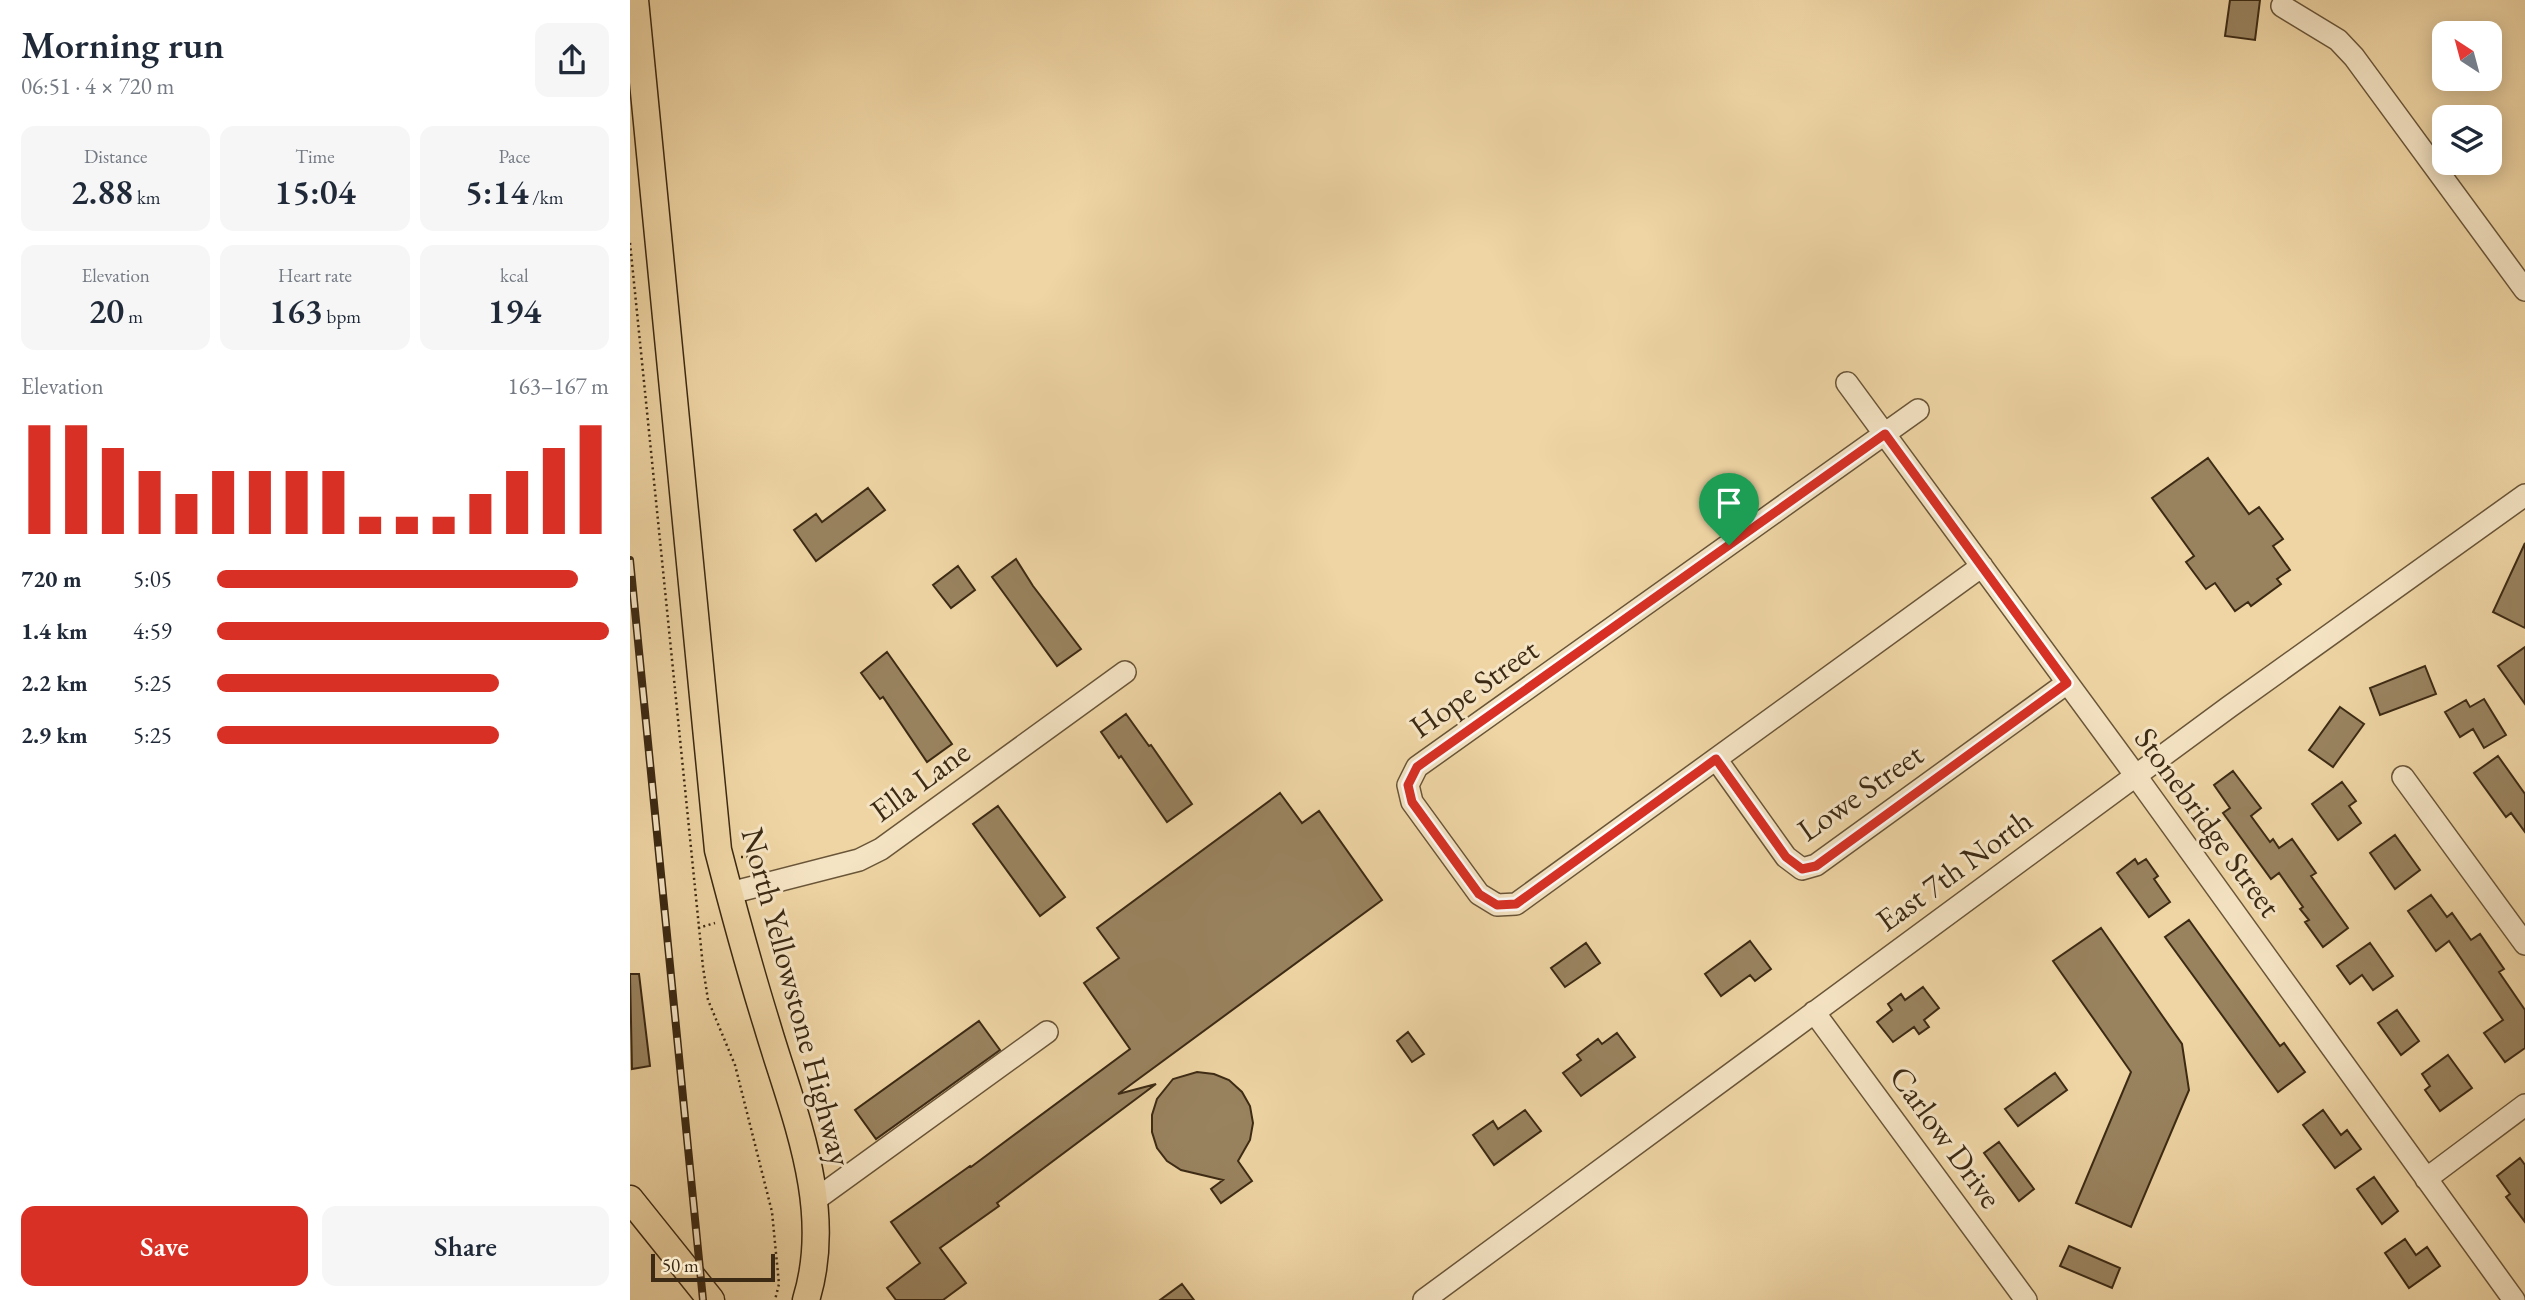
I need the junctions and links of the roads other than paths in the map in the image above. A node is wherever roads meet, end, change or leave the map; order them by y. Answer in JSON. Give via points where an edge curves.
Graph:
{"nodes":[{"id":1,"x":635,"y":0,"type":"edge"},
{"id":2,"x":2282,"y":6,"type":"dead end"},
{"id":3,"x":2525,"y":290,"type":"edge"},
{"id":4,"x":1847,"y":383,"type":"dead end"},
{"id":5,"x":1918,"y":410,"type":"dead end"},
{"id":6,"x":1885,"y":434,"type":"junction"},
{"id":7,"x":2525,"y":495,"type":"edge"},
{"id":8,"x":1982,"y":566,"type":"junction"},
{"id":9,"x":1125,"y":672,"type":"dead end"},
{"id":10,"x":2067,"y":683,"type":"junction"},
{"id":11,"x":1716,"y":759,"type":"junction"},
{"id":12,"x":2136,"y":776,"type":"junction"},
{"id":13,"x":2403,"y":777,"type":"dead end"},
{"id":14,"x":730,"y":893,"type":"junction"},
{"id":15,"x":2525,"y":944,"type":"edge"},
{"id":16,"x":1814,"y":1013,"type":"junction"},
{"id":17,"x":1047,"y":1032,"type":"dead end"},
{"id":18,"x":2525,"y":1105,"type":"edge"},
{"id":19,"x":2426,"y":1178,"type":"junction"},
{"id":20,"x":630,"y":1199,"type":"edge"},
{"id":21,"x":815,"y":1200,"type":"junction"},
{"id":22,"x":711,"y":1300,"type":"edge"},
{"id":23,"x":806,"y":1300,"type":"edge"},
{"id":24,"x":1424,"y":1300,"type":"edge"},
{"id":25,"x":2026,"y":1300,"type":"edge"},
{"id":26,"x":2514,"y":1300,"type":"edge"}],
"edges":[{"from":1,"to":14,"type":"main road","name":"North Yellowstone Highway","via":[[718,850]]},
{"from":2,"to":3,"type":"street","via":[[2338,40],[2354,57]]},
{"from":4,"to":6,"type":"street","name":"Stonebridge Street"},
{"from":5,"to":6,"type":"street","name":"Hope Street"},
{"from":6,"to":8,"type":"street","name":"Stonebridge Street"},
{"from":6,"to":11,"type":"street","name":"Hope Street","via":[[1417,767],[1408,785],[1412,802],[1479,894],[1497,905],[1516,904]]},
{"from":7,"to":12,"type":"street","name":"East 7th North"},
{"from":8,"to":10,"type":"street","name":"Stonebridge Street"},
{"from":8,"to":11,"type":"street","name":"Hope Street"},
{"from":9,"to":14,"type":"street","name":"Ella Lane","via":[[881,849],[859,860]]},
{"from":10,"to":11,"type":"street","name":"Lowe Street","via":[[1816,866],[1802,869],[1786,857]]},
{"from":10,"to":12,"type":"street","name":"Stonebridge Street"},
{"from":12,"to":16,"type":"street","name":"East 7th North"},
{"from":12,"to":19,"type":"street","name":"Stonebridge Street"},
{"from":13,"to":15,"type":"street"},
{"from":14,"to":21,"type":"main road","name":"North Yellowstone Highway","via":[[805,1150]]},
{"from":16,"to":24,"type":"street","name":"East 7th North"},
{"from":16,"to":25,"type":"street","name":"Carlow Drive"},
{"from":17,"to":21,"type":"street"},
{"from":18,"to":19,"type":"street"},
{"from":19,"to":26,"type":"street","name":"Stonebridge Street"},
{"from":20,"to":22,"type":"main road"},
{"from":21,"to":23,"type":"main road","name":"North Yellowstone Highway","via":[[816,1249]]}]}
